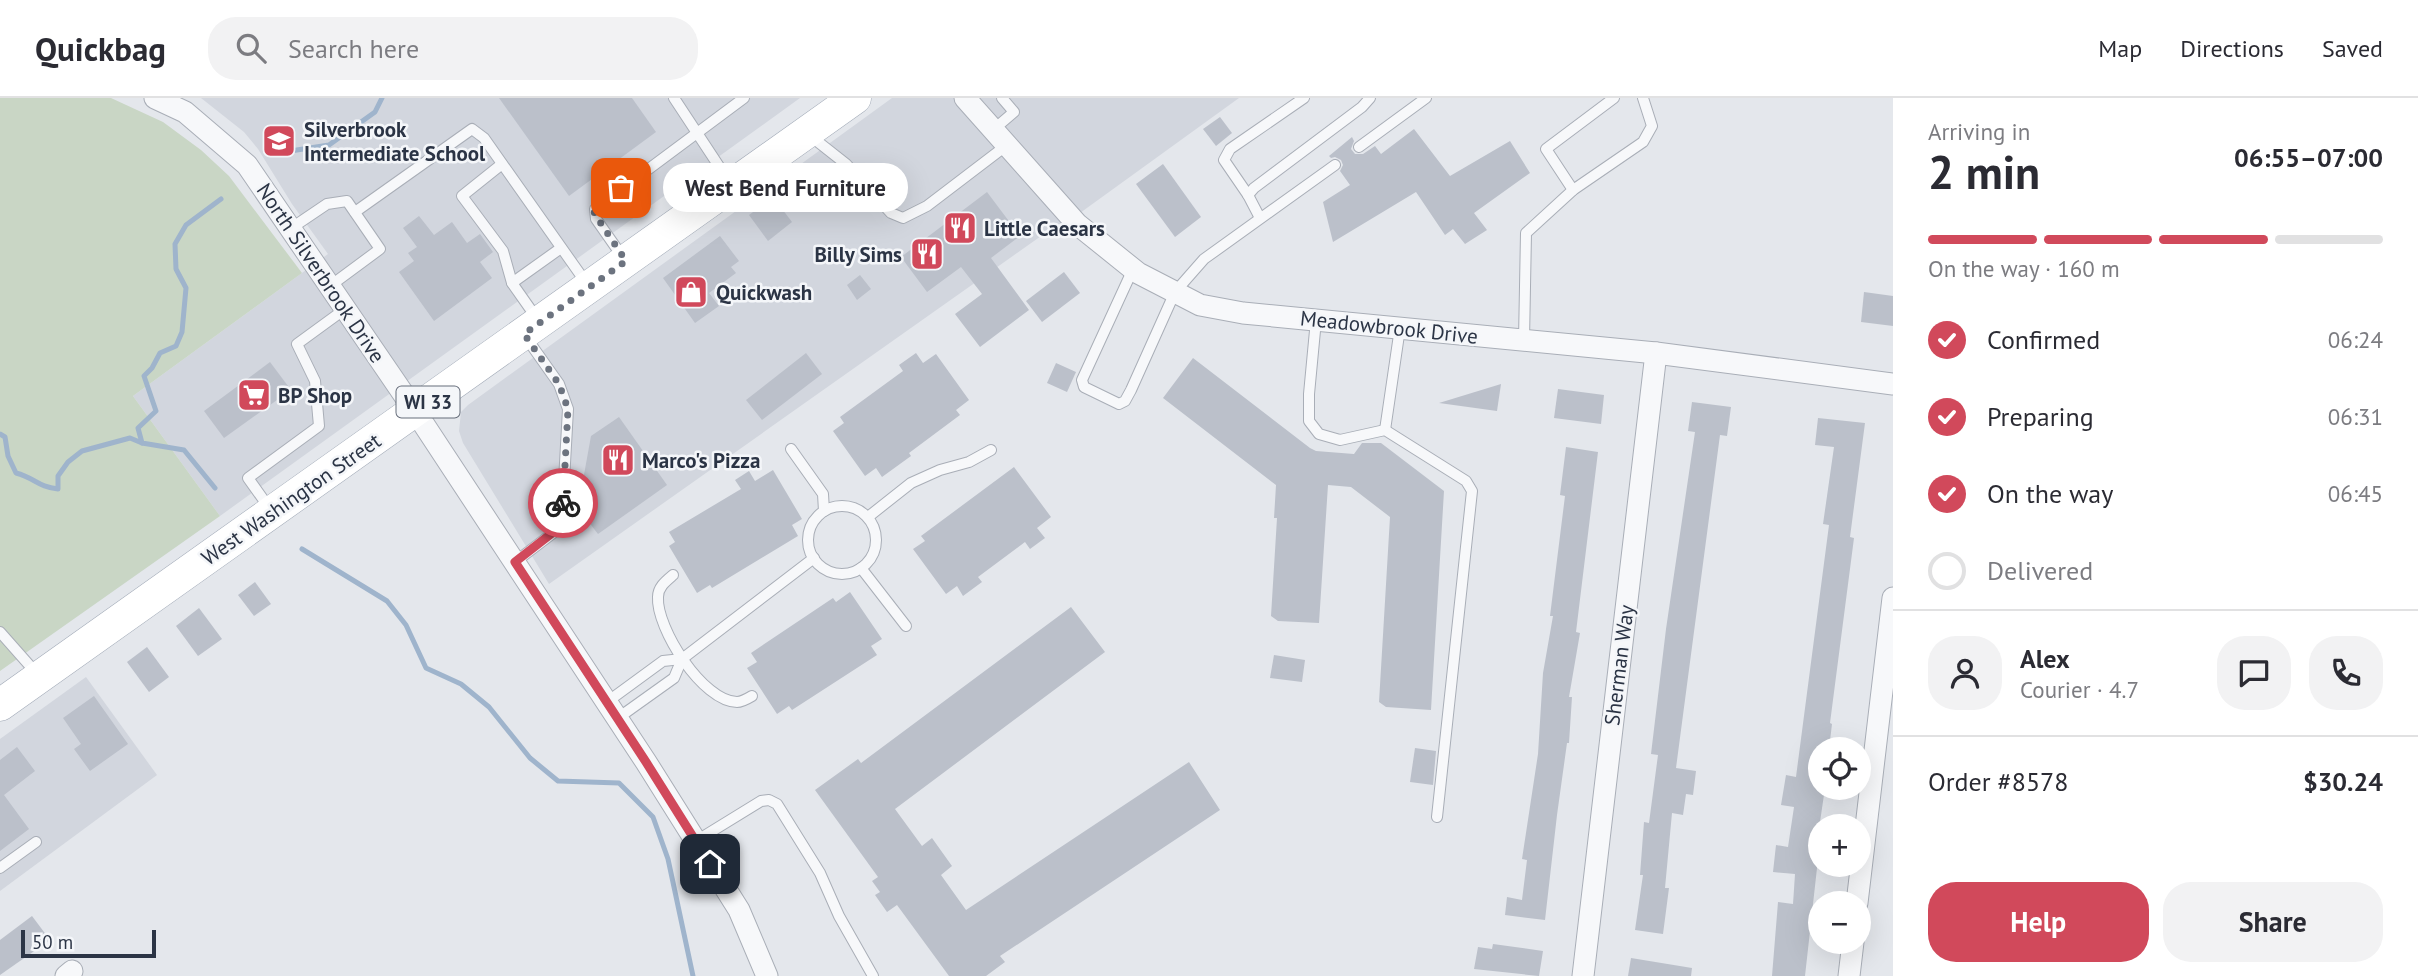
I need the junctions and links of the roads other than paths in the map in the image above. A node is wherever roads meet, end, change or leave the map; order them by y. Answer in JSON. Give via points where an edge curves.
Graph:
{"nodes":[{"id":1,"x":155,"y":98,"type":"edge"},
{"id":2,"x":674,"y":98,"type":"edge"},
{"id":3,"x":744,"y":98,"type":"edge"},
{"id":4,"x":855,"y":98,"type":"edge"},
{"id":5,"x":965,"y":98,"type":"edge"},
{"id":6,"x":1002,"y":98,"type":"edge"},
{"id":7,"x":1304,"y":98,"type":"edge"},
{"id":8,"x":1370,"y":98,"type":"edge"},
{"id":9,"x":1426,"y":98,"type":"edge"},
{"id":10,"x":1614,"y":98,"type":"edge"},
{"id":11,"x":1643,"y":98,"type":"edge"},
{"id":12,"x":696,"y":133,"type":"junction"},
{"id":13,"x":806,"y":133,"type":"junction"},
{"id":14,"x":1000,"y":137,"type":"junction"},
{"id":15,"x":1359,"y":147,"type":"dead end"},
{"id":16,"x":502,"y":164,"type":"junction"},
{"id":17,"x":1335,"y":165,"type":"dead end"},
{"id":18,"x":732,"y":186,"type":"junction"},
{"id":19,"x":1573,"y":190,"type":"junction"},
{"id":20,"x":1248,"y":195,"type":"junction"},
{"id":21,"x":355,"y":212,"type":"junction"},
{"id":22,"x":1260,"y":218,"type":"junction"},
{"id":23,"x":290,"y":229,"type":"junction"},
{"id":24,"x":561,"y":248,"type":"junction"},
{"id":25,"x":626,"y":261,"type":"junction"},
{"id":26,"x":1133,"y":269,"type":"junction"},
{"id":27,"x":512,"y":283,"type":"junction"},
{"id":28,"x":330,"y":286,"type":"junction"},
{"id":29,"x":589,"y":287,"type":"junction"},
{"id":30,"x":1175,"y":292,"type":"junction"},
{"id":31,"x":345,"y":309,"type":"junction"},
{"id":32,"x":1316,"y":320,"type":"junction"},
{"id":33,"x":532,"y":328,"type":"junction"},
{"id":34,"x":1400,"y":328,"type":"junction"},
{"id":35,"x":1524,"y":341,"type":"junction"},
{"id":36,"x":1656,"y":353,"type":"junction"},
{"id":37,"x":1893,"y":384,"type":"edge"},
{"id":38,"x":415,"y":411,"type":"junction"},
{"id":39,"x":1385,"y":430,"type":"junction"},
{"id":40,"x":792,"y":449,"type":"dead end"},
{"id":41,"x":991,"y":450,"type":"dead end"},
{"id":42,"x":824,"y":511,"type":"junction"},
{"id":43,"x":272,"y":512,"type":"junction"},
{"id":44,"x":868,"y":517,"type":"junction"},
{"id":45,"x":814,"y":558,"type":"junction"},
{"id":46,"x":515,"y":562,"type":"junction"},
{"id":47,"x":861,"y":568,"type":"junction"},
{"id":48,"x":673,"y":575,"type":"dead end"},
{"id":49,"x":1893,"y":598,"type":"edge"},
{"id":50,"x":906,"y":626,"type":"dead end"},
{"id":51,"x":0,"y":632,"type":"edge"},
{"id":52,"x":682,"y":659,"type":"junction"},
{"id":53,"x":40,"y":677,"type":"junction"},
{"id":54,"x":752,"y":696,"type":"dead end"},
{"id":55,"x":0,"y":705,"type":"edge"},
{"id":56,"x":612,"y":710,"type":"junction"},
{"id":57,"x":1437,"y":817,"type":"dead end"},
{"id":58,"x":696,"y":841,"type":"junction"},
{"id":59,"x":36,"y":842,"type":"dead end"},
{"id":60,"x":0,"y":868,"type":"edge"},
{"id":61,"x":1858,"y":891,"type":"edge"},
{"id":62,"x":1852,"y":954,"type":"edge"},
{"id":63,"x":767,"y":976,"type":"edge"},
{"id":64,"x":873,"y":976,"type":"edge"},
{"id":65,"x":1583,"y":976,"type":"edge"},
{"id":66,"x":1849,"y":976,"type":"edge"}],
"edges":[{"from":1,"to":23,"type":"street","name":"North Silverbrook Drive","via":[[185,112],[247,165]]},
{"from":2,"to":12,"type":"lane"},
{"from":3,"to":12,"type":"lane"},
{"from":4,"to":13,"type":"main road","name":"West Washington Street","number":"WI 33"},
{"from":5,"to":14,"type":"street","name":"Meadowbrook Drive"},
{"from":6,"to":14,"type":"lane","via":[[1014,112]]},
{"from":7,"to":20,"type":"lane","via":[[1230,149],[1224,160]]},
{"from":8,"to":20,"type":"lane"},
{"from":9,"to":15,"type":"lane"},
{"from":10,"to":19,"type":"lane","via":[[1546,149]]},
{"from":11,"to":19,"type":"lane","via":[[1652,126],[1643,142]]},
{"from":12,"to":18,"type":"lane"},
{"from":12,"to":25,"type":"lane","via":[[595,209],[596,219]]},
{"from":13,"to":14,"type":"lane","via":[[846,164],[891,213],[903,218],[927,206]]},
{"from":13,"to":18,"type":"main road","name":"West Washington Street","number":"WI 33"},
{"from":14,"to":26,"type":"street","name":"Meadowbrook Drive","via":[[1077,224]]},
{"from":16,"to":21,"type":"lane","via":[[472,129]]},
{"from":16,"to":24,"type":"lane"},
{"from":16,"to":27,"type":"lane","via":[[462,196],[503,251]]},
{"from":17,"to":22,"type":"lane"},
{"from":18,"to":25,"type":"main road","name":"West Washington Street","number":"WI 33"},
{"from":19,"to":35,"type":"lane","via":[[1526,233]]},
{"from":20,"to":22,"type":"lane"},
{"from":21,"to":23,"type":"lane","via":[[347,201],[327,204]]},
{"from":21,"to":28,"type":"lane","via":[[380,248]]},
{"from":22,"to":30,"type":"lane","via":[[1204,259]]},
{"from":23,"to":28,"type":"street","name":"North Silverbrook Drive"},
{"from":24,"to":27,"type":"lane"},
{"from":24,"to":29,"type":"lane"},
{"from":25,"to":29,"type":"main road","name":"West Washington Street","number":"WI 33"},
{"from":26,"to":30,"type":"street","name":"Meadowbrook Drive"},
{"from":26,"to":30,"type":"lane","via":[[1082,380],[1090,392],[1119,404],[1125,401]]},
{"from":27,"to":33,"type":"lane"},
{"from":28,"to":31,"type":"street","name":"North Silverbrook Drive"},
{"from":29,"to":33,"type":"main road","name":"West Washington Street","number":"WI 33"},
{"from":30,"to":32,"type":"street","name":"Meadowbrook Drive","via":[[1200,305]]},
{"from":31,"to":38,"type":"street","name":"North Silverbrook Drive"},
{"from":31,"to":43,"type":"lane","via":[[298,344],[315,381],[319,426],[248,478]]},
{"from":32,"to":34,"type":"street","name":"Meadowbrook Drive"},
{"from":32,"to":39,"type":"lane","via":[[1309,421],[1319,434],[1340,440]]},
{"from":33,"to":38,"type":"main road","name":"West Washington Street","number":"WI 33"},
{"from":33,"to":46,"type":"lane","via":[[568,409],[562,517],[556,530]]},
{"from":34,"to":35,"type":"street","name":"Meadowbrook Drive"},
{"from":34,"to":39,"type":"lane"},
{"from":35,"to":36,"type":"street","name":"Meadowbrook Drive"},
{"from":36,"to":37,"type":"street","name":"Meadowbrook Drive"},
{"from":36,"to":65,"type":"street","name":"Sherman Way"},
{"from":38,"to":43,"type":"main road","name":"West Washington Street","number":"WI 33"},
{"from":38,"to":46,"type":"street","name":"North Silverbrook Drive"},
{"from":39,"to":57,"type":"lane","via":[[1466,481],[1472,491]]},
{"from":40,"to":42,"type":"lane","via":[[823,495]]},
{"from":41,"to":44,"type":"lane","via":[[911,483]]},
{"from":42,"to":44,"type":"lane","via":[[847,506]]},
{"from":42,"to":45,"type":"lane","via":[[809,538]]},
{"from":43,"to":53,"type":"main road","name":"West Washington Street","number":"WI 33"},
{"from":44,"to":47,"type":"lane","via":[[874,527],[875,550]]},
{"from":45,"to":47,"type":"lane","via":[[835,573]]},
{"from":45,"to":52,"type":"lane"},
{"from":46,"to":56,"type":"street","name":"North Silverbrook Drive"},
{"from":47,"to":50,"type":"lane"},
{"from":48,"to":52,"type":"lane","via":[[662,585],[659,606],[666,633]]},
{"from":49,"to":61,"type":"street"},
{"from":51,"to":53,"type":"lane"},
{"from":52,"to":54,"type":"lane","via":[[696,677],[730,701]]},
{"from":52,"to":56,"type":"lane","via":[[663,661]]},
{"from":52,"to":56,"type":"lane","via":[[674,678]]},
{"from":53,"to":55,"type":"main road","name":"West Washington Street","number":"WI 33"},
{"from":56,"to":58,"type":"street","name":"North Silverbrook Drive"},
{"from":58,"to":63,"type":"street","name":"North Silverbrook Drive","via":[[739,910]]},
{"from":58,"to":64,"type":"lane","via":[[761,801],[777,804],[820,873]]},
{"from":59,"to":60,"type":"lane"},
{"from":62,"to":66,"type":"street"}]}
